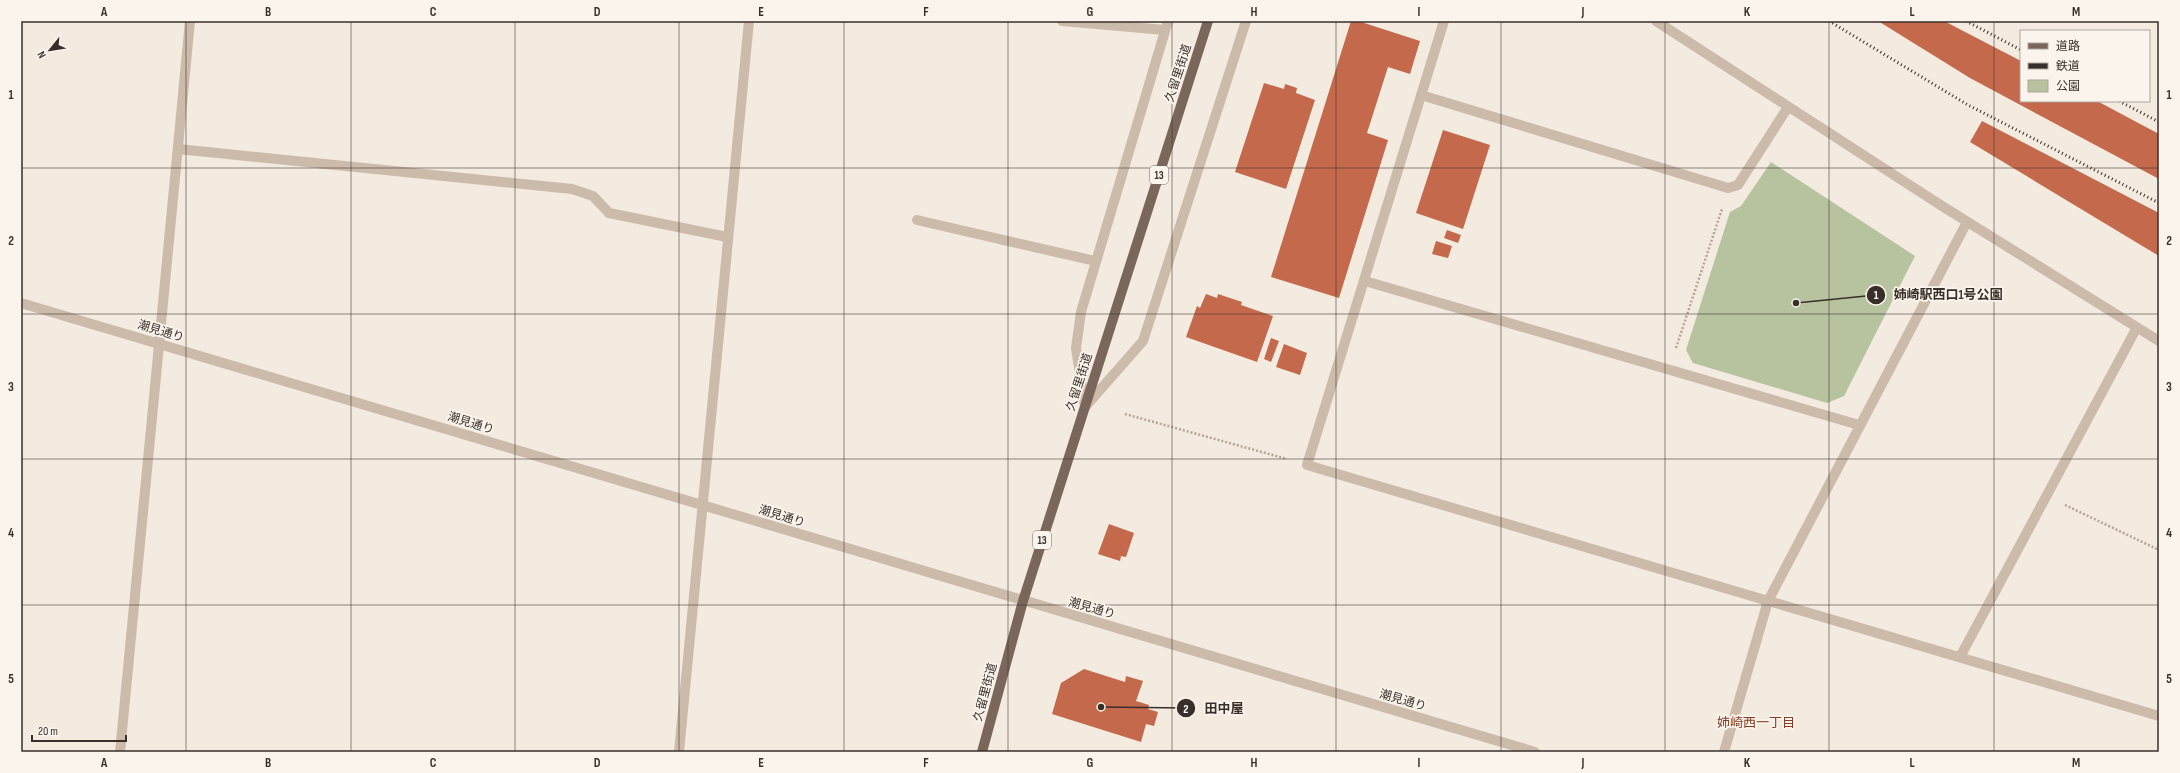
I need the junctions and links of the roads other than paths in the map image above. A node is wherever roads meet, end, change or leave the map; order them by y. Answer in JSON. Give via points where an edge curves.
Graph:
{"nodes":[{"id":1,"x":190,"y":21,"type":"edge"},
{"id":2,"x":750,"y":21,"type":"edge"},
{"id":3,"x":1062,"y":21,"type":"edge"},
{"id":4,"x":1208,"y":21,"type":"edge"},
{"id":5,"x":1246,"y":21,"type":"edge"},
{"id":6,"x":1444,"y":21,"type":"edge"},
{"id":7,"x":1656,"y":21,"type":"edge"},
{"id":8,"x":1166,"y":25,"type":"edge"},
{"id":9,"x":1421,"y":95,"type":"junction"},
{"id":10,"x":1788,"y":107,"type":"junction"},
{"id":11,"x":178,"y":149,"type":"junction"},
{"id":12,"x":917,"y":220,"type":"dead end"},
{"id":13,"x":1967,"y":222,"type":"junction"},
{"id":14,"x":727,"y":237,"type":"junction"},
{"id":15,"x":1095,"y":261,"type":"junction"},
{"id":16,"x":1365,"y":282,"type":"junction"},
{"id":17,"x":21,"y":303,"type":"edge"},
{"id":18,"x":2136,"y":328,"type":"junction"},
{"id":19,"x":2159,"y":341,"type":"edge"},
{"id":20,"x":160,"y":345,"type":"junction"},
{"id":21,"x":1085,"y":407,"type":"junction"},
{"id":22,"x":1859,"y":425,"type":"junction"},
{"id":23,"x":704,"y":506,"type":"junction"},
{"id":24,"x":1023,"y":601,"type":"junction"},
{"id":25,"x":1768,"y":601,"type":"junction"},
{"id":26,"x":1960,"y":657,"type":"junction"},
{"id":27,"x":2159,"y":716,"type":"edge"},
{"id":28,"x":120,"y":752,"type":"edge"},
{"id":29,"x":679,"y":752,"type":"edge"},
{"id":30,"x":982,"y":752,"type":"edge"},
{"id":31,"x":1535,"y":752,"type":"edge"},
{"id":32,"x":1724,"y":752,"type":"edge"}],
"edges":[{"from":1,"to":11,"type":"street"},
{"from":2,"to":14,"type":"street"},
{"from":3,"to":8,"type":"street"},
{"from":4,"to":21,"type":"main road","name":"久留里街道","number":"13"},
{"from":5,"to":21,"type":"street","via":[[1143,341]]},
{"from":6,"to":9,"type":"street"},
{"from":7,"to":10,"type":"street"},
{"from":8,"to":15,"type":"street"},
{"from":9,"to":10,"type":"street","via":[[1728,188],[1738,185]]},
{"from":9,"to":16,"type":"street"},
{"from":10,"to":13,"type":"street"},
{"from":11,"to":14,"type":"street","via":[[572,189],[593,196],[609,213]]},
{"from":11,"to":20,"type":"street"},
{"from":12,"to":15,"type":"street"},
{"from":13,"to":18,"type":"street"},
{"from":13,"to":22,"type":"street"},
{"from":14,"to":23,"type":"street"},
{"from":15,"to":21,"type":"street","via":[[1081,312],[1076,348]]},
{"from":16,"to":22,"type":"street"},
{"from":16,"to":25,"type":"street","via":[[1307,465]]},
{"from":17,"to":20,"type":"street","name":"潮見通り"},
{"from":18,"to":19,"type":"street"},
{"from":18,"to":26,"type":"street"},
{"from":20,"to":23,"type":"street","name":"潮見通り"},
{"from":20,"to":28,"type":"street"},
{"from":21,"to":24,"type":"main road","name":"久留里街道","number":"13"},
{"from":22,"to":25,"type":"street"},
{"from":23,"to":24,"type":"street","name":"潮見通り"},
{"from":23,"to":29,"type":"street"},
{"from":24,"to":30,"type":"main road","name":"久留里街道","number":"13"},
{"from":24,"to":31,"type":"street","name":"潮見通り"},
{"from":25,"to":26,"type":"street"},
{"from":25,"to":32,"type":"street"},
{"from":26,"to":27,"type":"street"}]}
